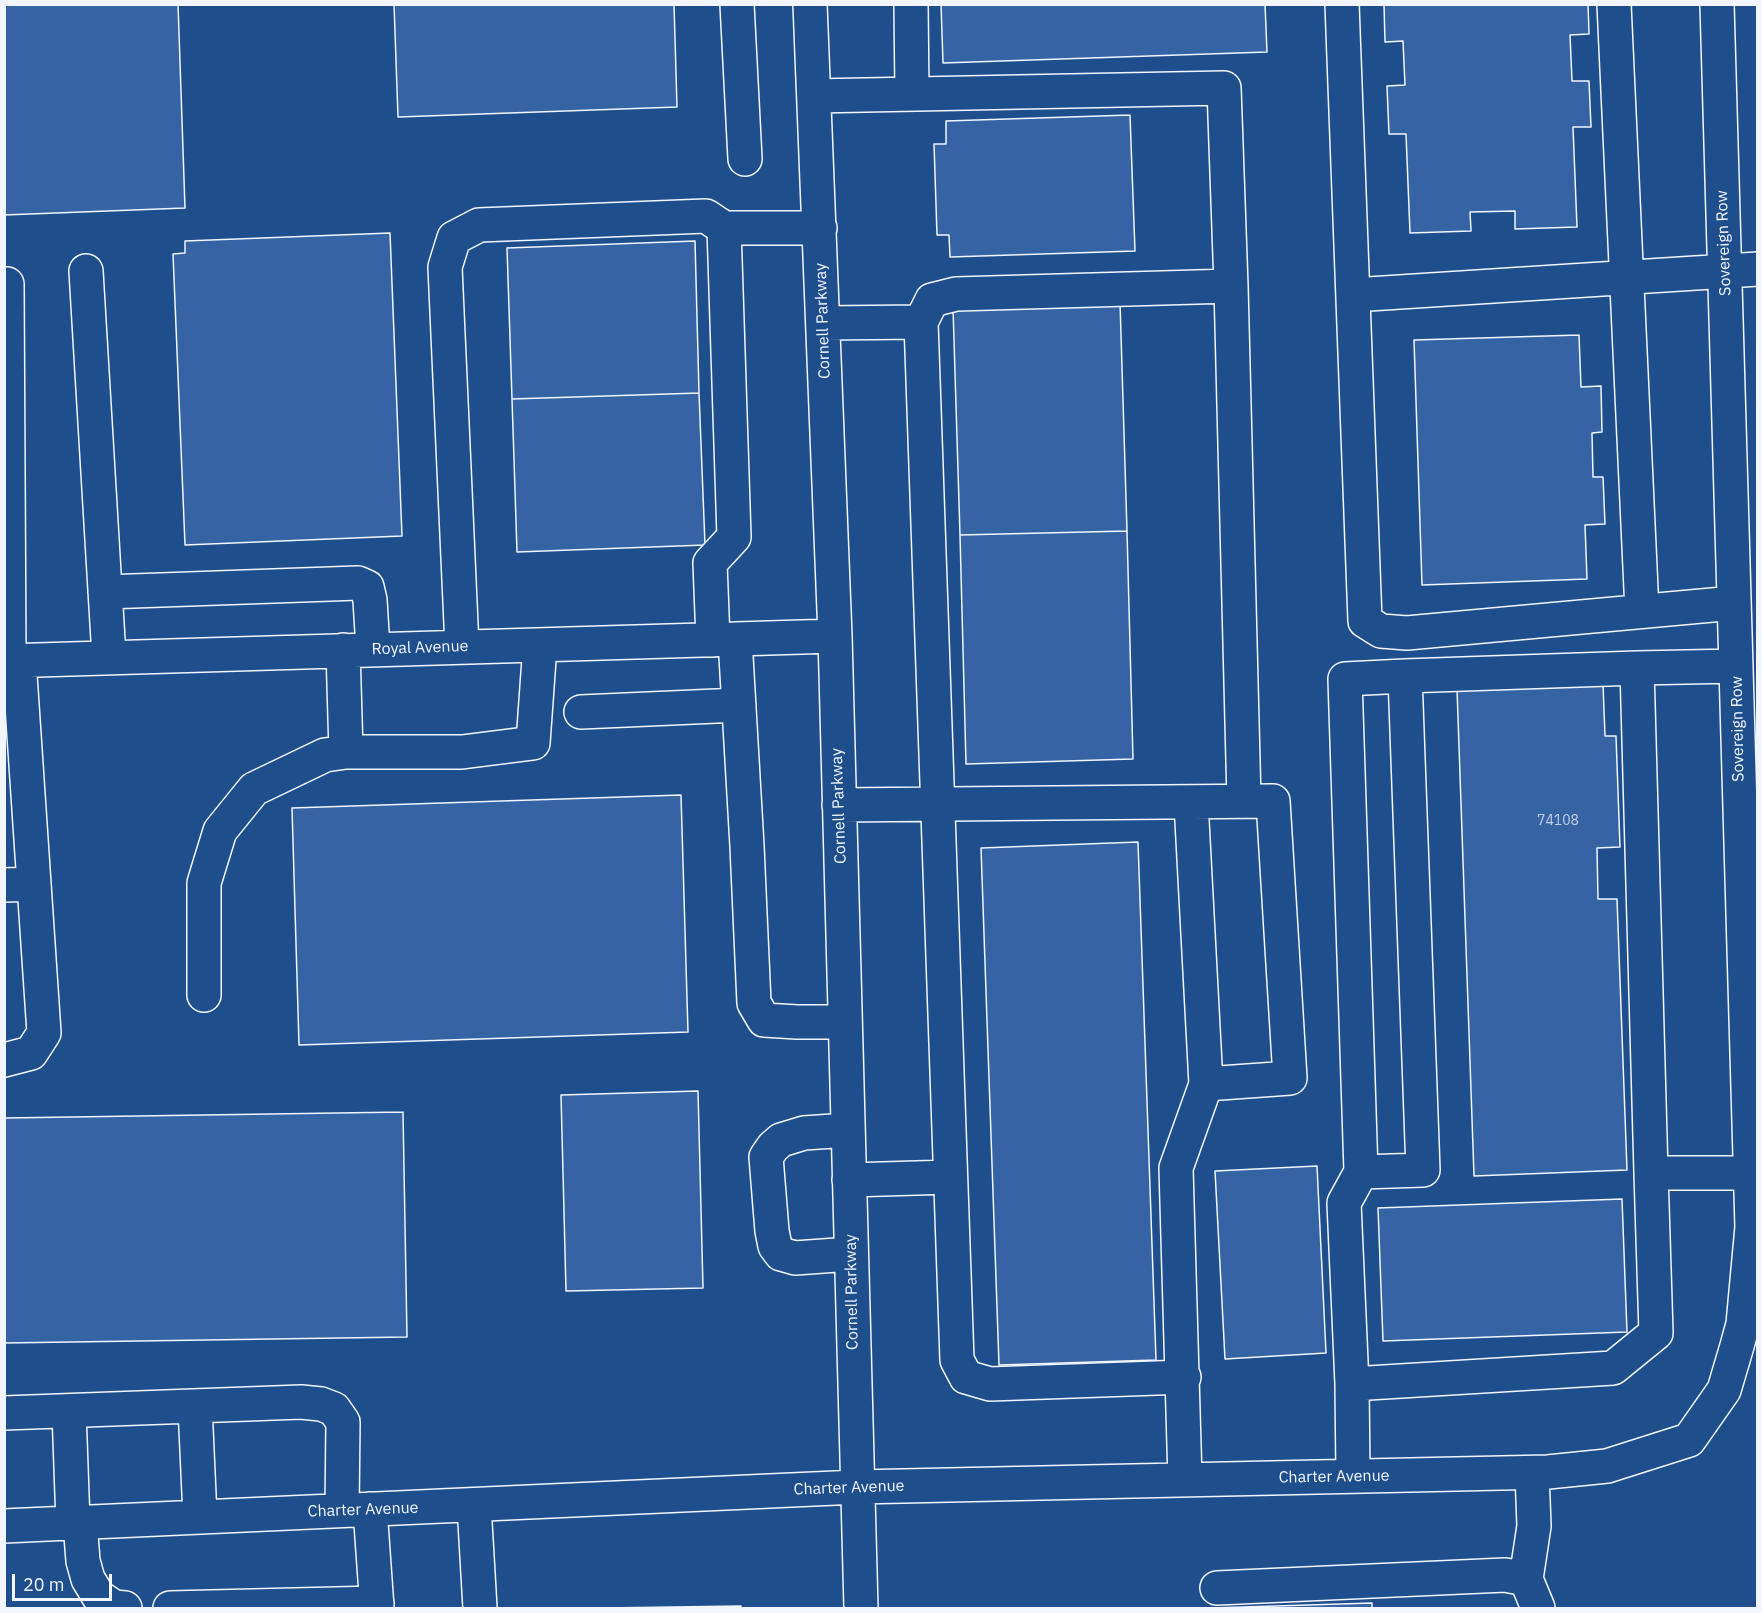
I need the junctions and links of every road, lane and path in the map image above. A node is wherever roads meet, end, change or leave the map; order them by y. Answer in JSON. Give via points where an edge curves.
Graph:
{"nodes":[{"id":1,"x":737,"y":4,"type":"edge"},
{"id":2,"x":810,"y":4,"type":"edge"},
{"id":3,"x":911,"y":4,"type":"edge"},
{"id":4,"x":1342,"y":4,"type":"edge"},
{"id":5,"x":1614,"y":4,"type":"edge"},
{"id":6,"x":1717,"y":4,"type":"edge"},
{"id":7,"x":912,"y":94,"type":"junction"},
{"id":8,"x":814,"y":96,"type":"junction"},
{"id":9,"x":745,"y":159,"type":"dead end"},
{"id":10,"x":724,"y":228,"type":"junction"},
{"id":11,"x":820,"y":228,"type":"junction"},
{"id":12,"x":1758,"y":269,"type":"edge"},
{"id":13,"x":1724,"y":270,"type":"junction"},
{"id":14,"x":86,"y":271,"type":"dead end"},
{"id":15,"x":1626,"y":276,"type":"junction"},
{"id":16,"x":7,"y":284,"type":"dead end"},
{"id":17,"x":1231,"y":286,"type":"junction"},
{"id":18,"x":1353,"y":296,"type":"junction"},
{"id":19,"x":921,"y":322,"type":"junction"},
{"id":20,"x":822,"y":323,"type":"junction"},
{"id":21,"x":1744,"y":455,"type":"edge"},
{"id":22,"x":1745,"y":560,"type":"edge"},
{"id":23,"x":6,"y":591,"type":"edge"},
{"id":24,"x":105,"y":592,"type":"junction"},
{"id":25,"x":1734,"y":603,"type":"junction"},
{"id":26,"x":1641,"y":611,"type":"junction"},
{"id":27,"x":835,"y":636,"type":"junction"},
{"id":28,"x":724,"y":639,"type":"junction"},
{"id":29,"x":540,"y":645,"type":"junction"},
{"id":30,"x":462,"y":647,"type":"junction"},
{"id":31,"x":358,"y":650,"type":"junction"},
{"id":32,"x":109,"y":657,"type":"junction"},
{"id":33,"x":11,"y":660,"type":"edge"},
{"id":34,"x":1736,"y":666,"type":"junction"},
{"id":35,"x":1637,"y":668,"type":"junction"},
{"id":36,"x":1405,"y":676,"type":"junction"},
{"id":37,"x":739,"y":705,"type":"junction"},
{"id":38,"x":581,"y":711,"type":"dead end"},
{"id":39,"x":1748,"y":741,"type":"edge"},
{"id":40,"x":346,"y":752,"type":"junction"},
{"id":41,"x":1244,"y":801,"type":"junction"},
{"id":42,"x":1191,"y":802,"type":"junction"},
{"id":43,"x":937,"y":805,"type":"junction"},
{"id":44,"x":839,"y":806,"type":"junction"},
{"id":45,"x":1749,"y":826,"type":"edge"},
{"id":46,"x":19,"y":884,"type":"edge"},
{"id":47,"x":204,"y":994,"type":"dead end"},
{"id":48,"x":845,"y":1022,"type":"junction"},
{"id":49,"x":4,"y":1060,"type":"edge"},
{"id":50,"x":1206,"y":1084,"type":"junction"},
{"id":51,"x":848,"y":1130,"type":"junction"},
{"id":52,"x":1753,"y":1160,"type":"edge"},
{"id":53,"x":1361,"y":1172,"type":"junction"},
{"id":54,"x":1652,"y":1173,"type":"junction"},
{"id":55,"x":950,"y":1177,"type":"junction"},
{"id":56,"x":849,"y":1180,"type":"junction"},
{"id":57,"x":851,"y":1254,"type":"junction"},
{"id":58,"x":1747,"y":1348,"type":"edge"},
{"id":59,"x":1184,"y":1377,"type":"junction"},
{"id":60,"x":1352,"y":1384,"type":"junction"},
{"id":61,"x":195,"y":1406,"type":"junction"},
{"id":62,"x":69,"y":1411,"type":"junction"},
{"id":63,"x":4,"y":1413,"type":"edge"},
{"id":64,"x":1689,"y":1440,"type":"joint"},
{"id":65,"x":1532,"y":1473,"type":"junction"},
{"id":66,"x":1353,"y":1476,"type":"junction"},
{"id":67,"x":1185,"y":1480,"type":"junction"},
{"id":68,"x":857,"y":1487,"type":"junction"},
{"id":69,"x":474,"y":1505,"type":"junction"},
{"id":70,"x":356,"y":1510,"type":"junction"},
{"id":71,"x":200,"y":1517,"type":"junction"},
{"id":72,"x":77,"y":1522,"type":"junction"},
{"id":73,"x":4,"y":1526,"type":"edge"},
{"id":74,"x":1217,"y":1588,"type":"dead end"},
{"id":75,"x":1532,"y":1594,"type":"edge"},
{"id":76,"x":377,"y":1606,"type":"edge"},
{"id":77,"x":125,"y":1608,"type":"edge"},
{"id":78,"x":170,"y":1608,"type":"edge"},
{"id":79,"x":480,"y":1608,"type":"edge"},
{"id":80,"x":861,"y":1608,"type":"edge"}],
"edges":[{"from":1,"to":9,"type":"street"},
{"from":2,"to":8,"type":"street","name":"Cornell Parkway"},
{"from":3,"to":7,"type":"street"},
{"from":4,"to":18,"type":"street"},
{"from":5,"to":15,"type":"street"},
{"from":6,"to":13,"type":"street","name":"Sovereign Row"},
{"from":7,"to":8,"type":"street"},
{"from":7,"to":17,"type":"street","via":[[1224,88]]},
{"from":8,"to":11,"type":"street","name":"Cornell Parkway"},
{"from":10,"to":11,"type":"street"},
{"from":10,"to":28,"type":"street","via":[[734,537],[710,563]]},
{"from":10,"to":30,"type":"street","via":[[706,216],[479,225],[454,238],[445,267]]},
{"from":11,"to":20,"type":"street","name":"Cornell Parkway"},
{"from":12,"to":13,"type":"street"},
{"from":13,"to":15,"type":"street"},
{"from":13,"to":21,"type":"street","name":"Sovereign Row"},
{"from":14,"to":24,"type":"street"},
{"from":15,"to":18,"type":"street"},
{"from":15,"to":26,"type":"street"},
{"from":16,"to":23,"type":"street"},
{"from":17,"to":19,"type":"street","via":[[956,294],[932,300]]},
{"from":17,"to":41,"type":"street"},
{"from":18,"to":26,"type":"street","via":[[1365,621],[1381,631],[1407,633]]},
{"from":19,"to":20,"type":"street"},
{"from":19,"to":43,"type":"street"},
{"from":20,"to":27,"type":"street","name":"Cornell Parkway"},
{"from":21,"to":22,"type":"street","name":"Sovereign Row"},
{"from":22,"to":25,"type":"street","name":"Sovereign Row"},
{"from":23,"to":33,"type":"street"},
{"from":24,"to":31,"type":"street","via":[[358,583],[367,587],[369,594]]},
{"from":24,"to":32,"type":"street"},
{"from":25,"to":26,"type":"street"},
{"from":25,"to":34,"type":"street","name":"Sovereign Row"},
{"from":27,"to":28,"type":"street","name":"Royal Avenue"},
{"from":27,"to":44,"type":"street","name":"Cornell Parkway"},
{"from":28,"to":29,"type":"street","name":"Royal Avenue"},
{"from":28,"to":37,"type":"street"},
{"from":29,"to":30,"type":"street","name":"Royal Avenue"},
{"from":29,"to":40,"type":"street","via":[[533,743],[462,752]]},
{"from":30,"to":31,"type":"street","name":"Royal Avenue"},
{"from":31,"to":32,"type":"street","name":"Royal Avenue"},
{"from":31,"to":40,"type":"street"},
{"from":32,"to":33,"type":"street","name":"Royal Avenue"},
{"from":33,"to":46,"type":"street"},
{"from":34,"to":35,"type":"street"},
{"from":34,"to":39,"type":"street","name":"Sovereign Row"},
{"from":35,"to":36,"type":"street"},
{"from":35,"to":54,"type":"street"},
{"from":36,"to":53,"type":"street","via":[[1345,679]]},
{"from":36,"to":53,"type":"street","via":[[1423,1170]]},
{"from":37,"to":38,"type":"street"},
{"from":37,"to":48,"type":"street","via":[[754,1003],[764,1020]]},
{"from":39,"to":45,"type":"street","name":"Sovereign Row"},
{"from":40,"to":47,"type":"street","via":[[326,755],[254,789],[220,831],[204,883]]},
{"from":41,"to":42,"type":"street"},
{"from":41,"to":50,"type":"street","via":[[1274,801],[1290,1078]]},
{"from":42,"to":43,"type":"street"},
{"from":42,"to":50,"type":"street"},
{"from":43,"to":44,"type":"street"},
{"from":43,"to":55,"type":"street"},
{"from":44,"to":48,"type":"street","name":"Cornell Parkway"},
{"from":45,"to":52,"type":"street","name":"Sovereign Row"},
{"from":46,"to":49,"type":"street","via":[[44,1033],[31,1053]]},
{"from":48,"to":51,"type":"street","name":"Cornell Parkway"},
{"from":50,"to":59,"type":"street","via":[[1176,1168]]},
{"from":51,"to":56,"type":"street","name":"Cornell Parkway"},
{"from":51,"to":57,"type":"street","via":[[804,1132],[781,1140],[766,1157],[772,1231],[781,1254],[795,1258]]},
{"from":52,"to":54,"type":"street"},
{"from":52,"to":58,"type":"street","name":"Sovereign Row","via":[[1752,1227],[1743,1324]]},
{"from":53,"to":60,"type":"street","via":[[1344,1203]]},
{"from":54,"to":60,"type":"street","via":[[1656,1334],[1613,1368]]},
{"from":55,"to":56,"type":"street"},
{"from":55,"to":59,"type":"street","via":[[957,1359],[966,1377],[990,1384]]},
{"from":56,"to":57,"type":"street","name":"Cornell Parkway"},
{"from":57,"to":68,"type":"street","name":"Cornell Parkway"},
{"from":58,"to":64,"type":"street","name":"Sovereign Row"},
{"from":59,"to":67,"type":"street"},
{"from":60,"to":66,"type":"street"},
{"from":61,"to":62,"type":"street"},
{"from":61,"to":70,"type":"street","via":[[301,1402],[334,1409],[343,1422]]},
{"from":61,"to":71,"type":"street"},
{"from":62,"to":63,"type":"street"},
{"from":62,"to":72,"type":"street"},
{"from":64,"to":65,"type":"street","name":"Charter Avenue","via":[[1607,1466]]},
{"from":65,"to":66,"type":"street","name":"Charter Avenue"},
{"from":65,"to":75,"type":"street"},
{"from":66,"to":67,"type":"street","name":"Charter Avenue"},
{"from":67,"to":68,"type":"street","name":"Charter Avenue"},
{"from":68,"to":69,"type":"street","name":"Charter Avenue"},
{"from":68,"to":80,"type":"street","name":"Cornell Parkway"},
{"from":69,"to":70,"type":"street","name":"Charter Avenue"},
{"from":69,"to":79,"type":"street"},
{"from":70,"to":71,"type":"street","name":"Charter Avenue"},
{"from":70,"to":76,"type":"street"},
{"from":71,"to":72,"type":"street","name":"Charter Avenue"},
{"from":72,"to":73,"type":"street","name":"Charter Avenue"},
{"from":72,"to":77,"type":"street","via":[[88,1579],[99,1597],[114,1607]]},
{"from":74,"to":75,"type":"street","via":[[1505,1575]]},
{"from":76,"to":78,"type":"street"}]}
